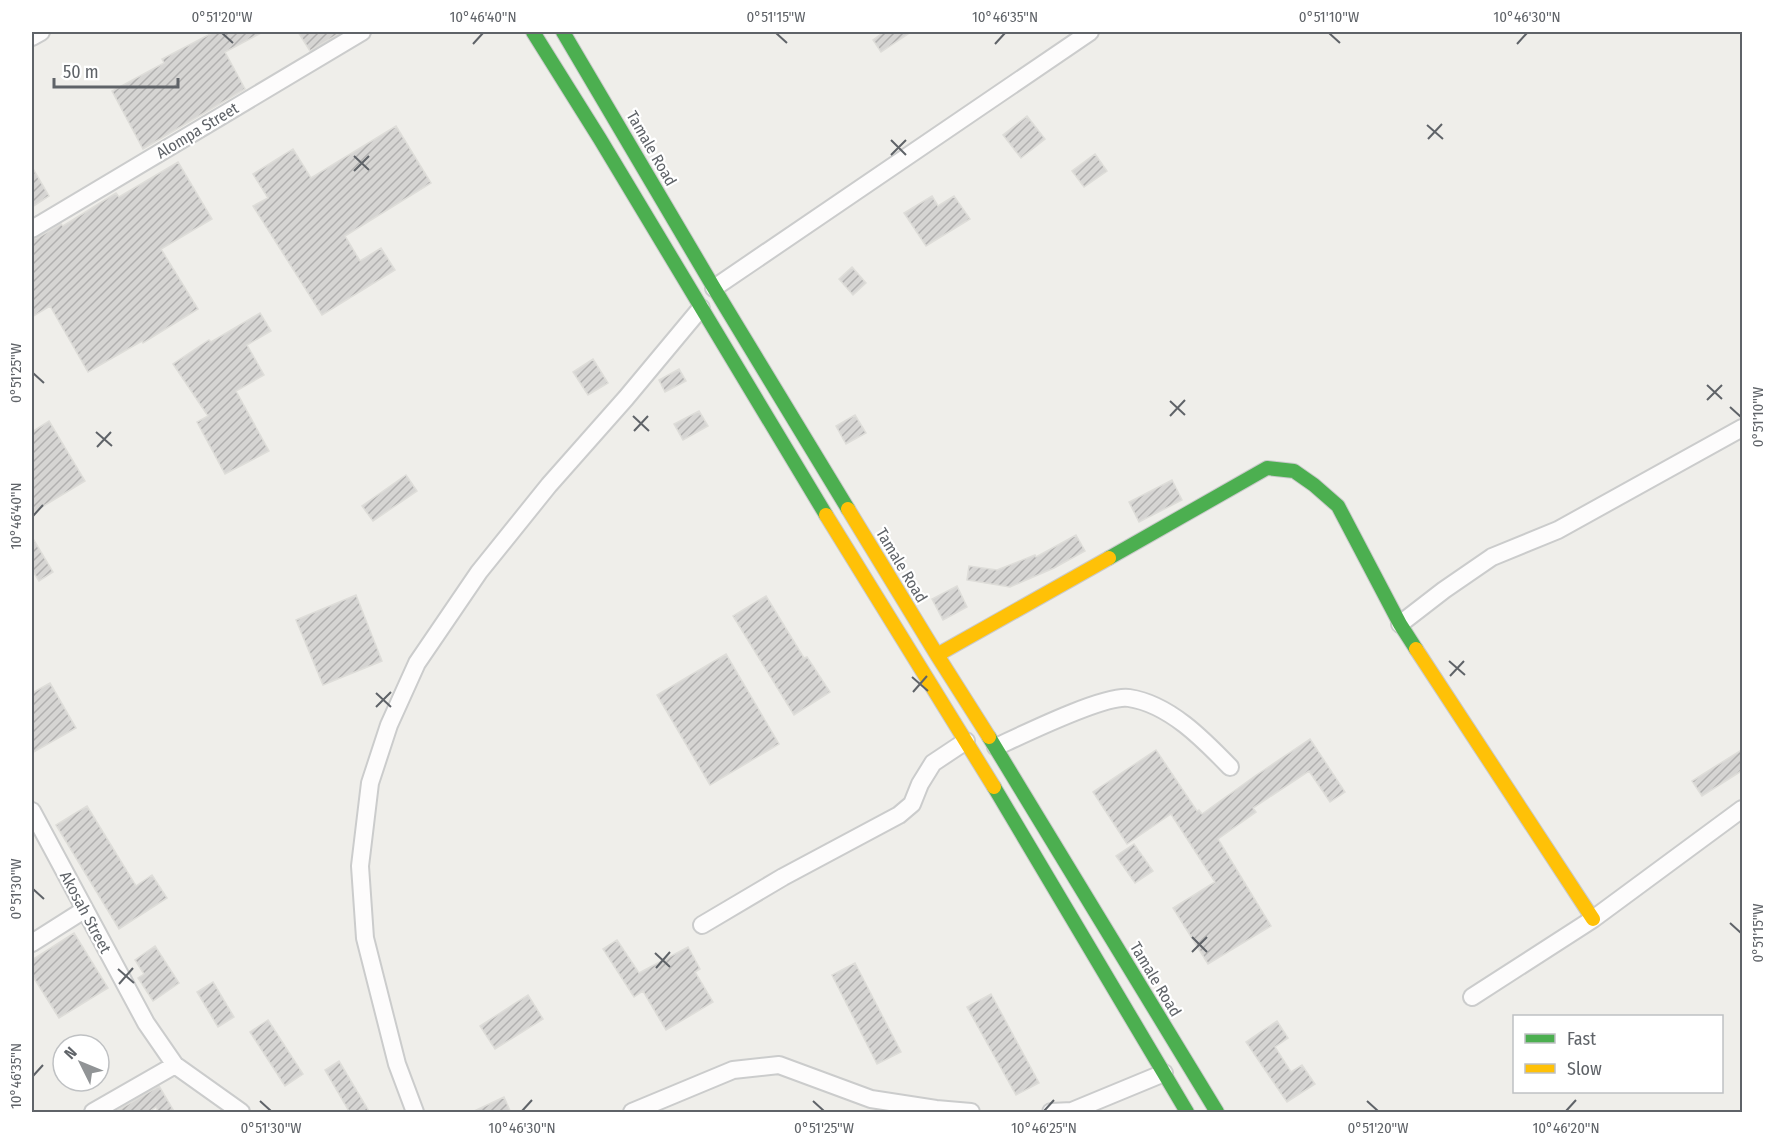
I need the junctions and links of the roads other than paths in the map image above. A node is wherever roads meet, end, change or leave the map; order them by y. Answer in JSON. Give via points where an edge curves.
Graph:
{"nodes":[{"id":1,"x":41,"y":32,"type":"edge"},
{"id":2,"x":362,"y":32,"type":"edge"},
{"id":3,"x":533,"y":32,"type":"edge"},
{"id":4,"x":563,"y":32,"type":"edge"},
{"id":5,"x":1089,"y":32,"type":"edge"},
{"id":6,"x":32,"y":37,"type":"edge"},
{"id":7,"x":621,"y":127,"type":"junction"},
{"id":8,"x":600,"y":140,"type":"junction"},
{"id":9,"x":32,"y":230,"type":"edge"},
{"id":10,"x":714,"y":288,"type":"junction"},
{"id":11,"x":700,"y":308,"type":"junction"},
{"id":12,"x":1743,"y":428,"type":"edge"},
{"id":13,"x":862,"y":531,"type":"junction"},
{"id":14,"x":842,"y":543,"type":"junction"},
{"id":15,"x":1400,"y":624,"type":"junction"},
{"id":16,"x":937,"y":655,"type":"junction"},
{"id":17,"x":966,"y":741,"type":"junction"},
{"id":18,"x":996,"y":747,"type":"junction"},
{"id":19,"x":1230,"y":767,"type":"dead end"},
{"id":20,"x":1743,"y":809,"type":"edge"},
{"id":21,"x":32,"y":811,"type":"edge"},
{"id":22,"x":84,"y":909,"type":"junction"},
{"id":23,"x":1593,"y":919,"type":"junction"},
{"id":24,"x":702,"y":924,"type":"dead end"},
{"id":25,"x":32,"y":943,"type":"edge"},
{"id":26,"x":1472,"y":997,"type":"dead end"},
{"id":27,"x":176,"y":1065,"type":"junction"},
{"id":28,"x":1164,"y":1073,"type":"junction"},
{"id":29,"x":93,"y":1113,"type":"edge"},
{"id":30,"x":241,"y":1113,"type":"edge"},
{"id":31,"x":415,"y":1113,"type":"edge"},
{"id":32,"x":633,"y":1113,"type":"edge"},
{"id":33,"x":970,"y":1113,"type":"edge"},
{"id":34,"x":1051,"y":1113,"type":"edge"},
{"id":35,"x":1186,"y":1113,"type":"edge"},
{"id":36,"x":1217,"y":1113,"type":"edge"}],
"edges":[{"from":1,"to":6,"type":"street"},
{"from":2,"to":9,"type":"street","name":"Alompa Street"},
{"from":3,"to":8,"type":"main road"},
{"from":4,"to":7,"type":"main road","name":"Tamale Road"},
{"from":5,"to":10,"type":"street"},
{"from":7,"to":8,"type":"main road"},
{"from":7,"to":10,"type":"main road","name":"Tamale Road"},
{"from":8,"to":11,"type":"main road"},
{"from":10,"to":13,"type":"main road","name":"Tamale Road"},
{"from":11,"to":14,"type":"main road"},
{"from":11,"to":31,"type":"street","via":[[479,572],[417,663],[389,725],[370,783],[360,866],[362,897],[365,938]]},
{"from":12,"to":15,"type":"street","via":[[1558,530],[1492,557]]},
{"from":13,"to":14,"type":"main road"},
{"from":13,"to":16,"type":"main road","name":"Tamale Road"},
{"from":14,"to":17,"type":"main road"},
{"from":15,"to":16,"type":"main road","via":[[1338,506],[1293,471],[1267,468]]},
{"from":15,"to":23,"type":"main road"},
{"from":16,"to":18,"type":"main road","name":"Tamale Road"},
{"from":17,"to":24,"type":"street","via":[[933,764],[912,804],[898,815]]},
{"from":17,"to":28,"type":"main road"},
{"from":18,"to":19,"type":"street","via":[[1102,702],[1127,697],[1159,706],[1204,739]]},
{"from":18,"to":36,"type":"main road","name":"Tamale Road"},
{"from":20,"to":23,"type":"street"},
{"from":21,"to":22,"type":"street","name":"Akosah Street"},
{"from":22,"to":25,"type":"street"},
{"from":22,"to":27,"type":"street","name":"Akosah Street","via":[[146,1023]]},
{"from":23,"to":26,"type":"street"},
{"from":27,"to":29,"type":"street"},
{"from":27,"to":30,"type":"street","name":"Akosah Street"},
{"from":28,"to":34,"type":"street","via":[[1072,1111]]},
{"from":28,"to":35,"type":"main road"},
{"from":32,"to":33,"type":"street","via":[[733,1070],[779,1065],[871,1099]]}]}
